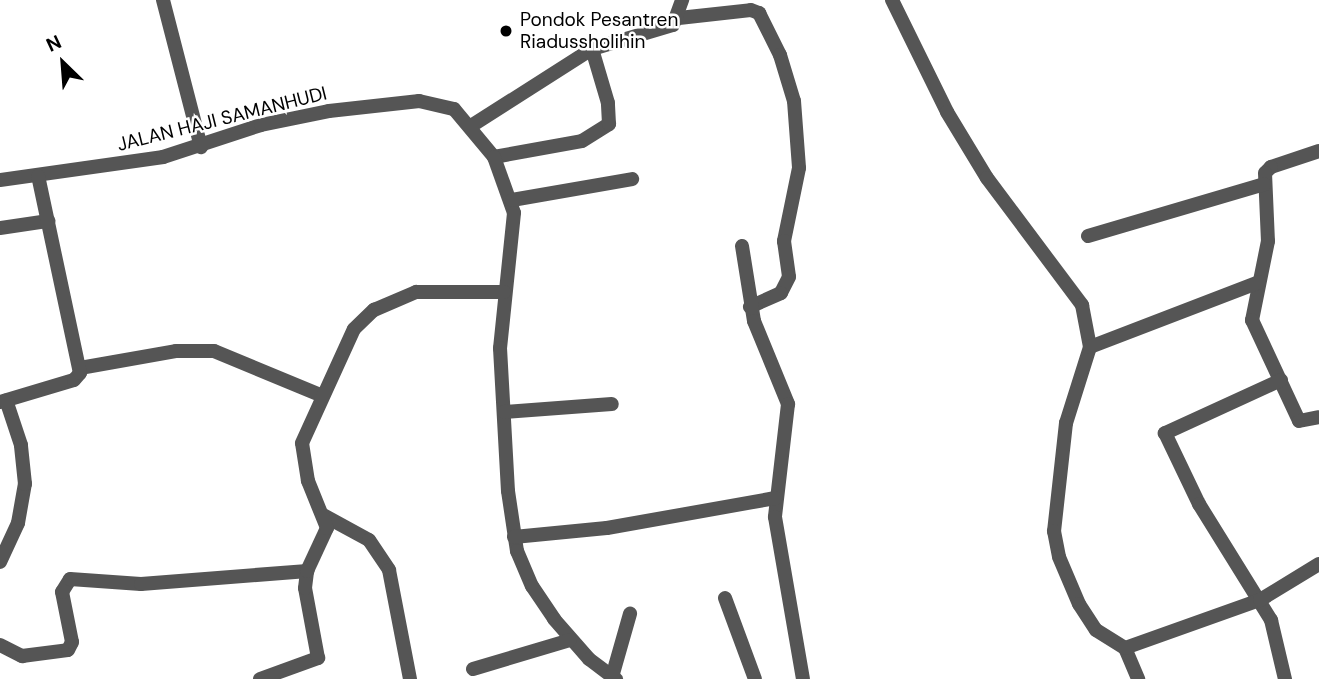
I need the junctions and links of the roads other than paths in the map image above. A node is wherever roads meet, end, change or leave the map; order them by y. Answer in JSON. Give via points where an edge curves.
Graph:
{"nodes":[{"id":1,"x":163,"y":0,"type":"edge"},
{"id":2,"x":682,"y":0,"type":"edge"},
{"id":3,"x":892,"y":0,"type":"edge"},
{"id":4,"x":679,"y":18,"type":"junction"},
{"id":5,"x":592,"y":49,"type":"junction"},
{"id":6,"x":471,"y":126,"type":"junction"},
{"id":7,"x":201,"y":147,"type":"junction"},
{"id":8,"x":1319,"y":150,"type":"edge"},
{"id":9,"x":494,"y":157,"type":"junction"},
{"id":10,"x":38,"y":176,"type":"junction"},
{"id":11,"x":632,"y":179,"type":"dead end"},
{"id":12,"x":0,"y":180,"type":"edge"},
{"id":13,"x":1265,"y":184,"type":"junction"},
{"id":14,"x":512,"y":200,"type":"junction"},
{"id":15,"x":48,"y":221,"type":"junction"},
{"id":16,"x":0,"y":228,"type":"edge"},
{"id":17,"x":1088,"y":236,"type":"dead end"},
{"id":18,"x":742,"y":246,"type":"dead end"},
{"id":19,"x":1259,"y":282,"type":"junction"},
{"id":20,"x":504,"y":292,"type":"junction"},
{"id":21,"x":750,"y":307,"type":"junction"},
{"id":22,"x":1090,"y":347,"type":"junction"},
{"id":23,"x":80,"y":368,"type":"junction"},
{"id":24,"x":1281,"y":380,"type":"junction"},
{"id":25,"x":320,"y":395,"type":"junction"},
{"id":26,"x":3,"y":401,"type":"edge"},
{"id":27,"x":612,"y":404,"type":"dead end"},
{"id":28,"x":504,"y":412,"type":"junction"},
{"id":29,"x":1319,"y":417,"type":"edge"},
{"id":30,"x":775,"y":498,"type":"junction"},
{"id":31,"x":323,"y":515,"type":"junction"},
{"id":32,"x":514,"y":537,"type":"junction"},
{"id":33,"x":0,"y":562,"type":"edge"},
{"id":34,"x":1319,"y":564,"type":"edge"},
{"id":35,"x":307,"y":572,"type":"junction"},
{"id":36,"x":725,"y":598,"type":"dead end"},
{"id":37,"x":1260,"y":600,"type":"junction"},
{"id":38,"x":630,"y":614,"type":"dead end"},
{"id":39,"x":570,"y":640,"type":"junction"},
{"id":40,"x":0,"y":645,"type":"edge"},
{"id":41,"x":1125,"y":648,"type":"junction"},
{"id":42,"x":473,"y":668,"type":"dead end"},
{"id":43,"x":614,"y":678,"type":"edge"},
{"id":44,"x":260,"y":679,"type":"edge"},
{"id":45,"x":410,"y":679,"type":"edge"},
{"id":46,"x":755,"y":679,"type":"edge"},
{"id":47,"x":803,"y":679,"type":"edge"},
{"id":48,"x":1138,"y":679,"type":"edge"},
{"id":49,"x":1286,"y":679,"type":"edge"}],
"edges":[{"from":1,"to":7,"type":"street"},
{"from":2,"to":4,"type":"street"},
{"from":3,"to":22,"type":"street","via":[[947,112],[987,178],[1082,305]]},
{"from":4,"to":5,"type":"street","via":[[668,27]]},
{"from":4,"to":21,"type":"street","via":[[759,13],[775,43],[794,101],[799,169],[784,241],[789,278],[780,293]]},
{"from":5,"to":6,"type":"street"},
{"from":5,"to":9,"type":"street","via":[[608,103],[609,124],[582,141]]},
{"from":6,"to":7,"type":"street","name":"JALAN HAJI SAMANHUDI","via":[[447,105],[399,102],[283,120]]},
{"from":6,"to":9,"type":"street","name":"JALAN HAJI SAMANHUDI"},
{"from":7,"to":10,"type":"street","name":"JALAN HAJI SAMANHUDI"},
{"from":8,"to":13,"type":"street","via":[[1271,167]]},
{"from":9,"to":14,"type":"street","name":"JALAN HAJI SAMANHUDI"},
{"from":10,"to":12,"type":"street","name":"JALAN HAJI SAMANHUDI"},
{"from":10,"to":15,"type":"street"},
{"from":11,"to":14,"type":"street"},
{"from":13,"to":17,"type":"street"},
{"from":13,"to":19,"type":"street","via":[[1268,241]]},
{"from":14,"to":20,"type":"street","name":"JALAN HAJI SAMANHUDI","via":[[514,250]]},
{"from":15,"to":16,"type":"street"},
{"from":15,"to":23,"type":"street"},
{"from":18,"to":21,"type":"street"},
{"from":19,"to":22,"type":"street"},
{"from":19,"to":24,"type":"street","via":[[1252,320]]},
{"from":20,"to":25,"type":"street","via":[[416,292],[374,310],[354,329]]},
{"from":20,"to":28,"type":"street","name":"JALAN HAJI SAMANHUDI","via":[[500,348]]},
{"from":21,"to":30,"type":"street","via":[[788,404]]},
{"from":22,"to":41,"type":"street","via":[[1066,423],[1054,531],[1059,557],[1079,604],[1096,630]]},
{"from":23,"to":25,"type":"street","via":[[176,351],[214,351]]},
{"from":23,"to":26,"type":"street","via":[[74,380]]},
{"from":24,"to":29,"type":"street","via":[[1300,421]]},
{"from":24,"to":37,"type":"street","via":[[1165,433],[1199,504]]},
{"from":25,"to":31,"type":"street","via":[[301,453]]},
{"from":26,"to":33,"type":"street","via":[[21,445],[25,484],[18,523]]},
{"from":27,"to":28,"type":"street"},
{"from":28,"to":32,"type":"street","name":"JALAN HAJI SAMANHUDI"},
{"from":30,"to":32,"type":"street","via":[[607,528]]},
{"from":30,"to":47,"type":"street","via":[[776,541]]},
{"from":31,"to":35,"type":"street","via":[[326,537]]},
{"from":31,"to":45,"type":"street","via":[[369,540],[384,562],[398,598]]},
{"from":32,"to":39,"type":"street","name":"JALAN HAJI SAMANHUDI","via":[[532,586]]},
{"from":34,"to":37,"type":"street"},
{"from":35,"to":40,"type":"street","via":[[141,584],[70,579],[62,592],[72,642],[68,650],[30,657]]},
{"from":35,"to":44,"type":"street","via":[[306,603],[318,658]]},
{"from":36,"to":46,"type":"street"},
{"from":37,"to":41,"type":"street"},
{"from":37,"to":49,"type":"street","via":[[1271,620]]},
{"from":38,"to":43,"type":"street"},
{"from":39,"to":42,"type":"street"},
{"from":39,"to":43,"type":"street","name":"JALAN HAJI SAMANHUDI"},
{"from":41,"to":48,"type":"street"}]}
